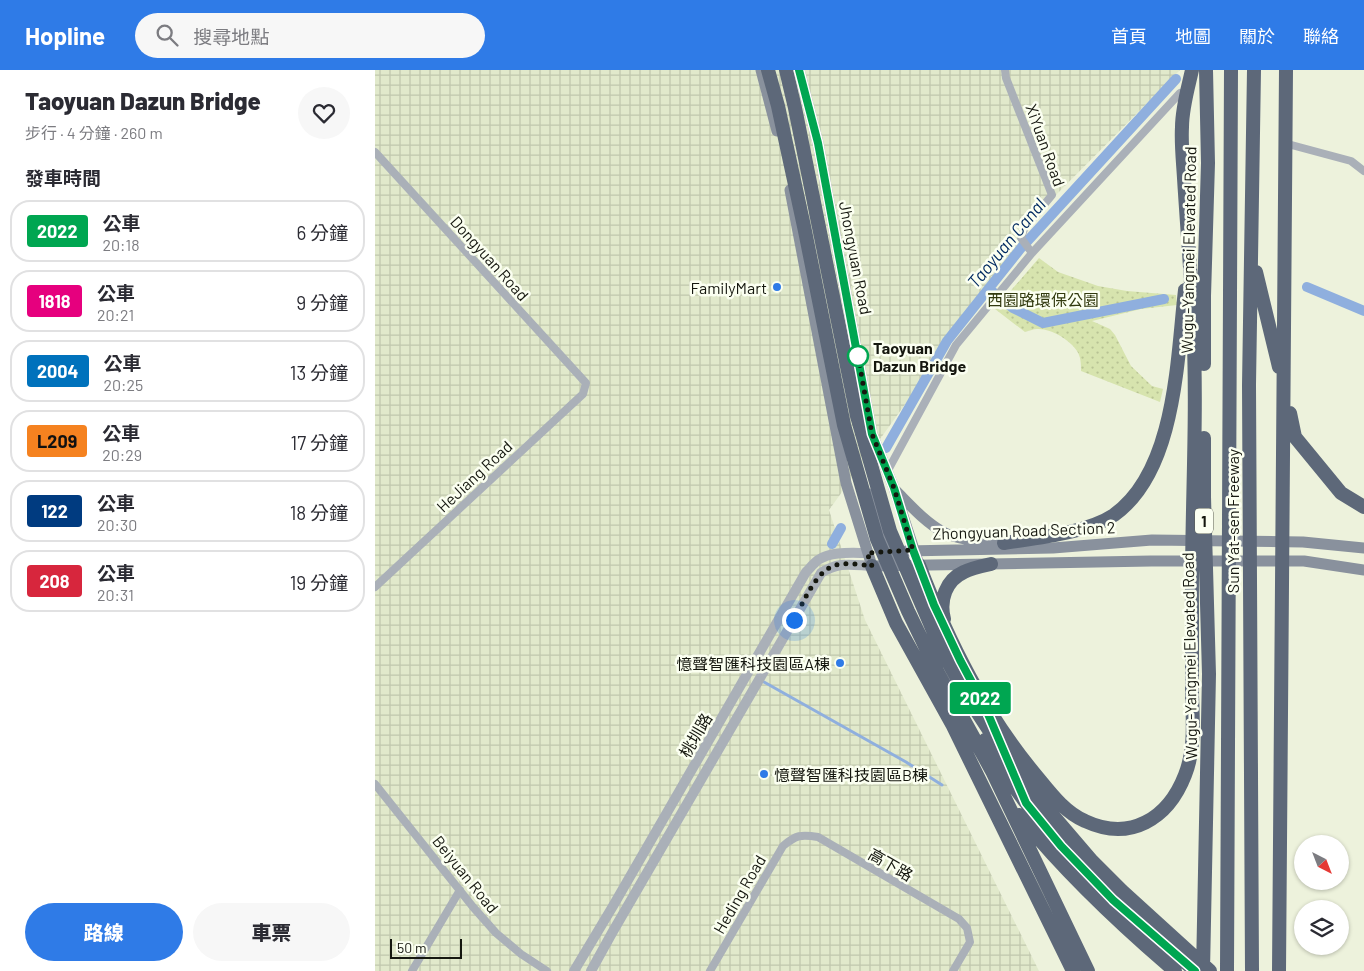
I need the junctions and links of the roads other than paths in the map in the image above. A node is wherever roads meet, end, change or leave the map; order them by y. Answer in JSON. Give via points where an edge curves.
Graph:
{"nodes":[{"id":1,"x":761,"y":70,"type":"edge"},
{"id":2,"x":768,"y":70,"type":"edge"},
{"id":3,"x":785,"y":70,"type":"edge"},
{"id":4,"x":799,"y":70,"type":"edge"},
{"id":5,"x":1005,"y":70,"type":"edge"},
{"id":6,"x":1192,"y":70,"type":"edge"},
{"id":7,"x":1206,"y":70,"type":"edge"},
{"id":8,"x":1231,"y":70,"type":"edge"},
{"id":9,"x":1254,"y":70,"type":"edge"},
{"id":10,"x":1286,"y":70,"type":"edge"},
{"id":11,"x":1180,"y":93,"type":"dead end"},
{"id":12,"x":1284,"y":143,"type":"dead end"},
{"id":13,"x":375,"y":152,"type":"edge"},
{"id":14,"x":1364,"y":171,"type":"edge"},
{"id":15,"x":1251,"y":251,"type":"junction"},
{"id":16,"x":1032,"y":253,"type":"junction"},
{"id":17,"x":1189,"y":257,"type":"junction"},
{"id":18,"x":824,"y":375,"type":"junction"},
{"id":19,"x":586,"y":383,"type":"joint"},
{"id":20,"x":887,"y":472,"type":"junction"},
{"id":21,"x":894,"y":488,"type":"junction"},
{"id":22,"x":1364,"y":507,"type":"edge"},
{"id":23,"x":1004,"y":543,"type":"junction"},
{"id":24,"x":1032,"y":548,"type":"junction"},
{"id":25,"x":1364,"y":548,"type":"edge"},
{"id":26,"x":913,"y":550,"type":"junction"},
{"id":27,"x":890,"y":552,"type":"junction"},
{"id":28,"x":867,"y":553,"type":"junction"},
{"id":29,"x":991,"y":564,"type":"junction"},
{"id":30,"x":919,"y":565,"type":"junction"},
{"id":31,"x":872,"y":566,"type":"junction"},
{"id":32,"x":894,"y":566,"type":"junction"},
{"id":33,"x":1364,"y":570,"type":"edge"},
{"id":34,"x":375,"y":586,"type":"edge"},
{"id":35,"x":951,"y":644,"type":"junction"},
{"id":36,"x":985,"y":707,"type":"junction"},
{"id":37,"x":951,"y":724,"type":"junction"},
{"id":38,"x":375,"y":784,"type":"edge"},
{"id":39,"x":1026,"y":803,"type":"junction"},
{"id":40,"x":796,"y":836,"type":"joint"},
{"id":41,"x":460,"y":890,"type":"junction"},
{"id":42,"x":1198,"y":967,"type":"edge"},
{"id":43,"x":412,"y":971,"type":"edge"},
{"id":44,"x":547,"y":971,"type":"edge"},
{"id":45,"x":574,"y":971,"type":"edge"},
{"id":46,"x":591,"y":971,"type":"edge"},
{"id":47,"x":711,"y":971,"type":"edge"},
{"id":48,"x":953,"y":971,"type":"edge"},
{"id":49,"x":1073,"y":971,"type":"edge"},
{"id":50,"x":1088,"y":971,"type":"edge"},
{"id":51,"x":1175,"y":971,"type":"edge"},
{"id":52,"x":1209,"y":971,"type":"edge"},
{"id":53,"x":1227,"y":971,"type":"edge"},
{"id":54,"x":1252,"y":971,"type":"edge"},
{"id":55,"x":1279,"y":971,"type":"edge"}],
"edges":[{"from":1,"to":18,"type":"main road","via":[[785,166]]},
{"from":2,"to":50,"type":"highway","via":[[803,221],[844,425],[877,539],[938,673],[992,771]]},
{"from":3,"to":42,"type":"highway","via":[[857,416],[891,532],[941,649],[998,744],[1044,805],[1092,861]]},
{"from":4,"to":20,"type":"main road","name":"Jhongyuan Road","via":[[818,143],[872,434]]},
{"from":5,"to":16,"type":"street","name":"XiYuan Road","via":[[1051,195],[1021,238]]},
{"from":6,"to":17,"type":"highway","via":[[1181,124]]},
{"from":7,"to":42,"type":"highway","name":"Wugu-Yangmei Elevated Road","number":"1","via":[[1208,163],[1203,497],[1209,674]]},
{"from":8,"to":53,"type":"highway","name":"Sun Yat-sen Freeway","number":"1"},
{"from":9,"to":15,"type":"highway","name":"Sun Yat-sen Freeway"},
{"from":10,"to":55,"type":"highway"},
{"from":11,"to":16,"type":"street"},
{"from":12,"to":14,"type":"street","via":[[1351,162]]},
{"from":13,"to":19,"type":"street","name":"Dongyuan Road"},
{"from":15,"to":22,"type":"highway","via":[[1295,437],[1341,493]]},
{"from":15,"to":54,"type":"highway","name":"Sun Yat-sen Freeway"},
{"from":16,"to":20,"type":"street","via":[[956,344]]},
{"from":17,"to":23,"type":"highway","via":[[1163,441],[1147,478],[1113,515],[1063,534]]},
{"from":17,"to":36,"type":"highway","via":[[1196,403],[1193,743],[1186,773],[1176,795],[1149,822],[1115,830],[1099,827],[1064,808],[1009,742]]},
{"from":18,"to":27,"type":"main road","via":[[863,470]]},
{"from":18,"to":28,"type":"main road","via":[[846,483]]},
{"from":19,"to":34,"type":"street","name":"HeJiang Road","via":[[583,394]]},
{"from":20,"to":21,"type":"main road","name":"Jhongyuan Road"},
{"from":21,"to":23,"type":"main road","via":[[915,511],[945,533]]},
{"from":21,"to":26,"type":"main road","name":"Jhongyuan Road"},
{"from":23,"to":24,"type":"main road"},
{"from":24,"to":25,"type":"main road","name":"Zhongyuan Road Section 2","via":[[1152,540],[1303,542]]},
{"from":24,"to":26,"type":"main road","name":"Zhongyuan Road Section 2"},
{"from":26,"to":27,"type":"main road","name":"Zhongyuan Road Section 2"},
{"from":26,"to":30,"type":"main road","name":"Jhongyuan Road"},
{"from":27,"to":28,"type":"main road","name":"Zhongyuan Road Section 2"},
{"from":27,"to":32,"type":"main road"},
{"from":28,"to":31,"type":"main road"},
{"from":28,"to":45,"type":"street","name":"桃圳路","via":[[826,556],[807,572]]},
{"from":29,"to":30,"type":"main road","name":"Zhongyuan Road Section 2"},
{"from":29,"to":33,"type":"main road","name":"Zhongyuan Road Section 2","via":[[1304,561]]},
{"from":29,"to":35,"type":"highway","via":[[965,571],[948,586],[943,599],[943,614]]},
{"from":30,"to":32,"type":"main road","name":"Zhongyuan Road Section 2"},
{"from":30,"to":35,"type":"highway"},
{"from":31,"to":32,"type":"main road","name":"Zhongyuan Road Section 2"},
{"from":31,"to":37,"type":"highway","via":[[896,623]]},
{"from":31,"to":46,"type":"street","name":"桃圳路","via":[[839,564],[821,573]]},
{"from":32,"to":39,"type":"highway","via":[[960,697]]},
{"from":35,"to":36,"type":"highway"},
{"from":36,"to":39,"type":"highway"},
{"from":37,"to":49,"type":"highway"},
{"from":37,"to":51,"type":"highway","via":[[988,776],[1063,866]]},
{"from":38,"to":41,"type":"street","name":"Beiyuan Road"},
{"from":39,"to":42,"type":"highway","via":[[1061,846],[1113,900]]},
{"from":40,"to":47,"type":"street","name":"Heding Road","via":[[783,846]]},
{"from":40,"to":48,"type":"street","name":"高下路","via":[[818,837],[959,919],[967,928],[970,942]]},
{"from":41,"to":43,"type":"street"},
{"from":41,"to":44,"type":"street","name":"Beiyuan Road","via":[[496,932]]},
{"from":42,"to":52,"type":"highway"}]}
